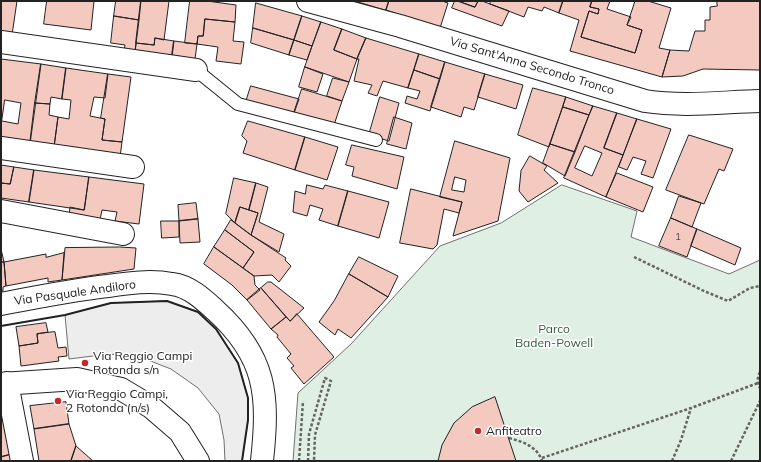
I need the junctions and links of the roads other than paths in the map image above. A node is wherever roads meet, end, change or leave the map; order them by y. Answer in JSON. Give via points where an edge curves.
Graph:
{"nodes":[{"id":1,"x":308,"y":1,"type":"edge"},
{"id":2,"x":1,"y":42,"type":"edge"},
{"id":3,"x":196,"y":70,"type":"joint"},
{"id":4,"x":760,"y":101,"type":"edge"},
{"id":5,"x":376,"y":140,"type":"dead end"},
{"id":6,"x":1,"y":148,"type":"edge"},
{"id":7,"x":133,"y":167,"type":"dead end"},
{"id":8,"x":1,"y":211,"type":"edge"},
{"id":9,"x":124,"y":234,"type":"dead end"},
{"id":10,"x":1,"y":304,"type":"edge"},
{"id":11,"x":4,"y":384,"type":"edge"},
{"id":12,"x":22,"y":461,"type":"edge"},
{"id":13,"x":198,"y":461,"type":"edge"},
{"id":14,"x":262,"y":461,"type":"edge"}],
"edges":[{"from":1,"to":4,"type":"street","name":"Via Sant'Anna Secondo Tronco","via":[[645,101],[673,104]]},
{"from":2,"to":3,"type":"street"},
{"from":3,"to":5,"type":"lane","via":[[238,104]]},
{"from":6,"to":7,"type":"street"},
{"from":8,"to":9,"type":"street"},
{"from":10,"to":14,"type":"street","name":"Via Pasquale Andiloro","via":[[73,290],[133,283],[173,284],[189,289],[233,329],[258,369],[264,390],[265,411]]},
{"from":11,"to":12,"type":"street"},
{"from":11,"to":13,"type":"street","via":[[76,379],[121,389],[151,407],[180,432]]}]}
